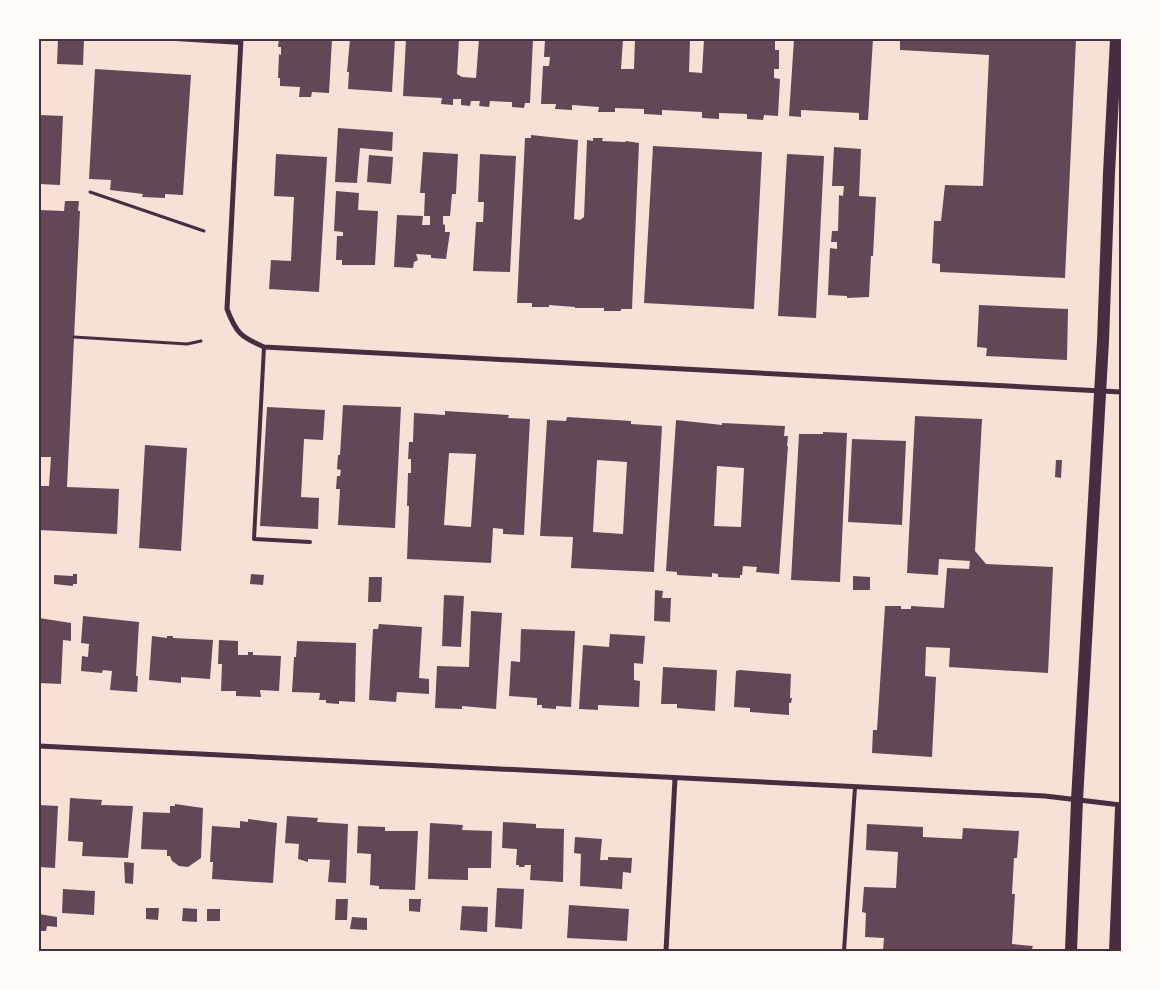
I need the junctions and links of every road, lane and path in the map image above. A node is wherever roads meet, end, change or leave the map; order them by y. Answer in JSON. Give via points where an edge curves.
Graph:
{"nodes":[{"id":1,"x":176,"y":39,"type":"edge"},
{"id":2,"x":1116,"y":39,"type":"edge"},
{"id":3,"x":241,"y":41,"type":"edge"},
{"id":4,"x":90,"y":192,"type":"dead end"},
{"id":5,"x":204,"y":231,"type":"dead end"},
{"id":6,"x":74,"y":337,"type":"dead end"},
{"id":7,"x":201,"y":341,"type":"dead end"},
{"id":8,"x":264,"y":348,"type":"junction"},
{"id":9,"x":1100,"y":391,"type":"junction"},
{"id":10,"x":1121,"y":392,"type":"edge"},
{"id":11,"x":310,"y":542,"type":"dead end"},
{"id":12,"x":39,"y":746,"type":"edge"},
{"id":13,"x":675,"y":778,"type":"junction"},
{"id":14,"x":855,"y":786,"type":"junction"},
{"id":15,"x":1077,"y":800,"type":"junction"},
{"id":16,"x":1121,"y":806,"type":"edge"},
{"id":17,"x":666,"y":951,"type":"edge"},
{"id":18,"x":844,"y":951,"type":"edge"},
{"id":19,"x":1071,"y":951,"type":"edge"},
{"id":20,"x":1115,"y":951,"type":"edge"}],
"edges":[{"from":1,"to":3,"type":"lane"},
{"from":2,"to":9,"type":"main road"},
{"from":3,"to":8,"type":"street","via":[[227,309],[234,326],[246,339]]},
{"from":4,"to":5,"type":"path"},
{"from":6,"to":7,"type":"path","via":[[187,344]]},
{"from":8,"to":9,"type":"street"},
{"from":8,"to":11,"type":"lane","via":[[254,539]]},
{"from":9,"to":10,"type":"street"},
{"from":9,"to":15,"type":"main road"},
{"from":12,"to":13,"type":"street"},
{"from":13,"to":14,"type":"street"},
{"from":13,"to":17,"type":"street"},
{"from":14,"to":15,"type":"street"},
{"from":14,"to":18,"type":"lane"},
{"from":15,"to":16,"type":"street"},
{"from":15,"to":19,"type":"main road"},
{"from":16,"to":20,"type":"main road"}]}
